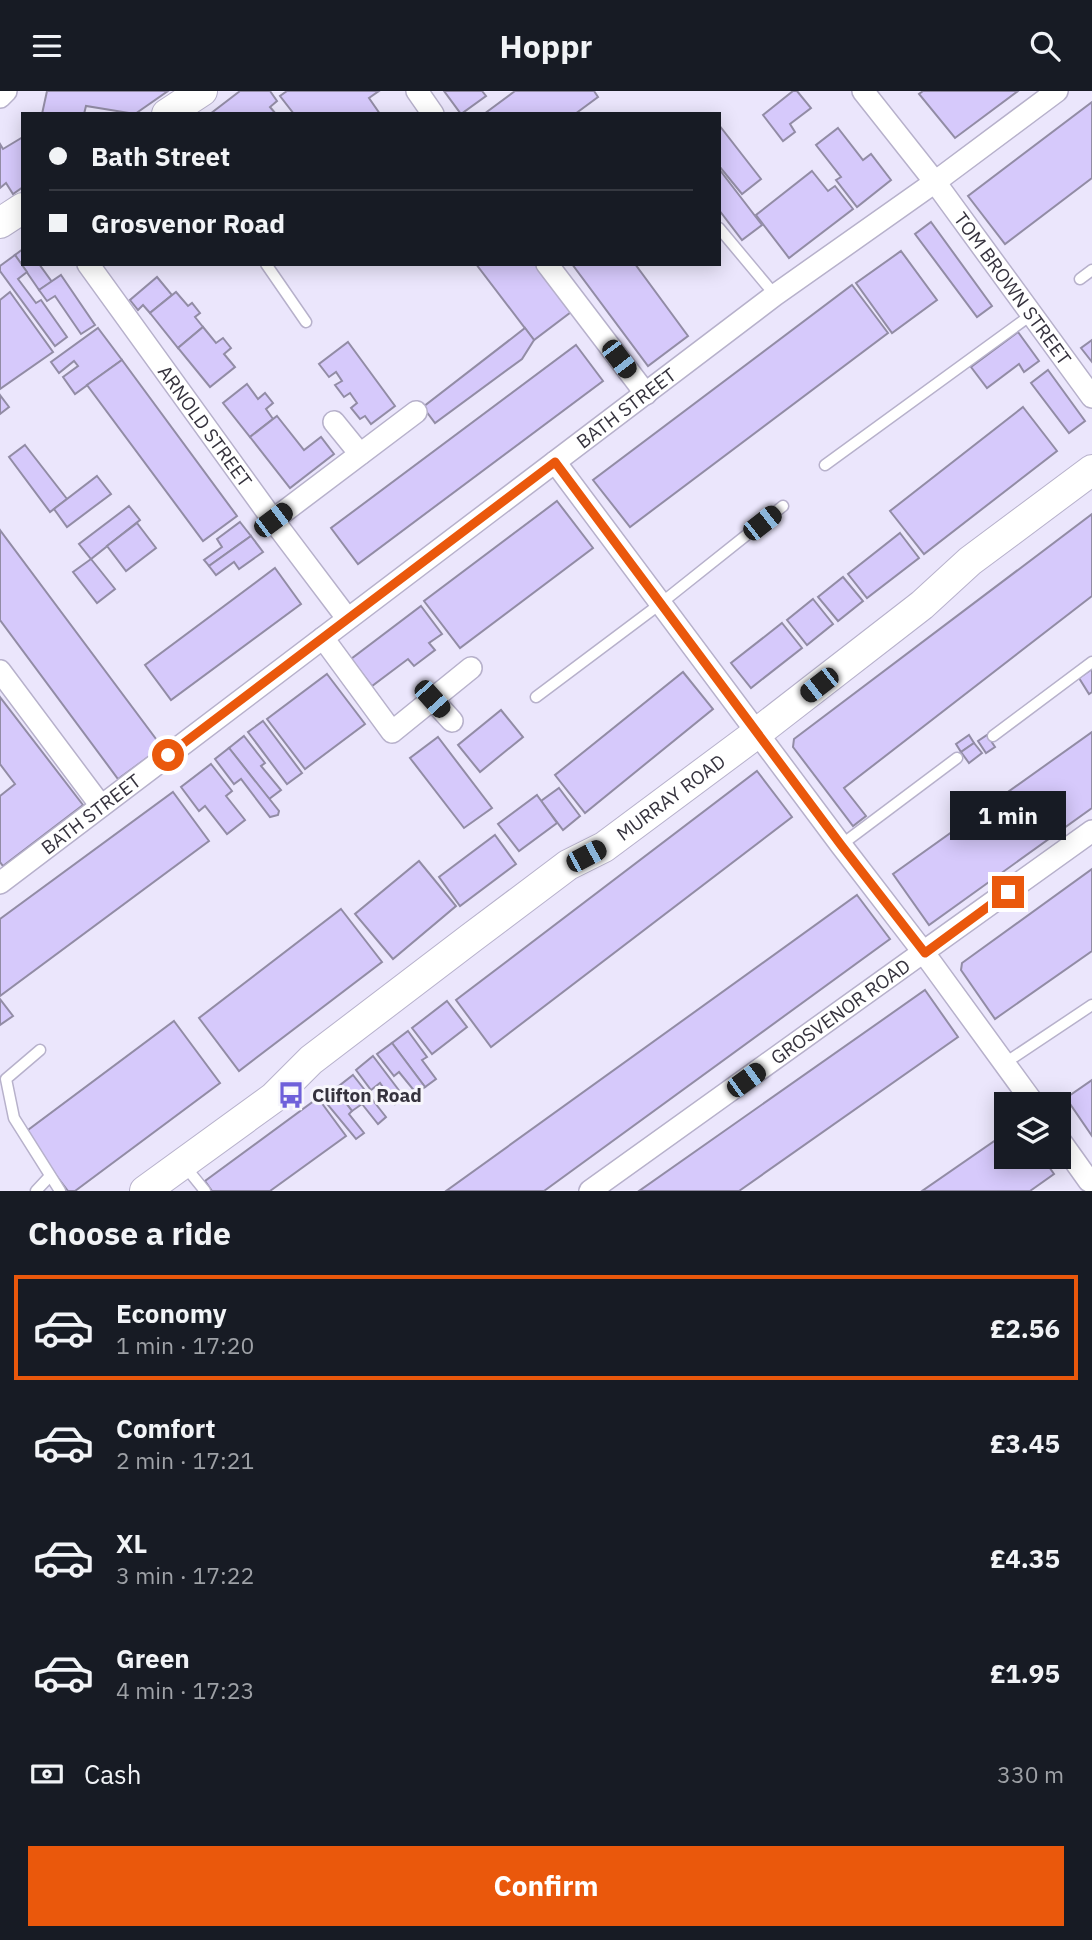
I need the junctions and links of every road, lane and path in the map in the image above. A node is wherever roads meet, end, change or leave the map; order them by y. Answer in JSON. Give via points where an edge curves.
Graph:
{"nodes":[{"id":1,"x":6,"y":91,"type":"edge"},
{"id":2,"x":202,"y":91,"type":"edge"},
{"id":3,"x":417,"y":91,"type":"edge"},
{"id":4,"x":863,"y":91,"type":"edge"},
{"id":5,"x":1057,"y":91,"type":"edge"},
{"id":6,"x":0,"y":97,"type":"edge"},
{"id":7,"x":170,"y":112,"type":"edge"},
{"id":8,"x":431,"y":112,"type":"edge"},
{"id":9,"x":935,"y":182,"type":"junction"},
{"id":10,"x":21,"y":209,"type":"edge"},
{"id":11,"x":0,"y":223,"type":"edge"},
{"id":12,"x":721,"y":231,"type":"edge"},
{"id":13,"x":89,"y":266,"type":"edge"},
{"id":14,"x":267,"y":266,"type":"edge"},
{"id":15,"x":549,"y":266,"type":"edge"},
{"id":16,"x":1092,"y":270,"type":"edge"},
{"id":17,"x":1080,"y":279,"type":"dead end"},
{"id":18,"x":775,"y":295,"type":"junction"},
{"id":19,"x":1031,"y":315,"type":"junction"},
{"id":20,"x":306,"y":322,"type":"dead end"},
{"id":21,"x":646,"y":394,"type":"junction"},
{"id":22,"x":1092,"y":397,"type":"edge"},
{"id":23,"x":416,"y":412,"type":"dead end"},
{"id":24,"x":334,"y":422,"type":"dead end"},
{"id":25,"x":360,"y":454,"type":"junction"},
{"id":26,"x":555,"y":462,"type":"junction"},
{"id":27,"x":825,"y":465,"type":"dead end"},
{"id":28,"x":1092,"y":470,"type":"edge"},
{"id":29,"x":783,"y":506,"type":"dead end"},
{"id":30,"x":273,"y":520,"type":"junction"},
{"id":31,"x":660,"y":604,"type":"junction"},
{"id":32,"x":347,"y":618,"type":"junction"},
{"id":33,"x":323,"y":638,"type":"junction"},
{"id":34,"x":1092,"y":662,"type":"edge"},
{"id":35,"x":471,"y":668,"type":"dead end"},
{"id":36,"x":0,"y":671,"type":"edge"},
{"id":37,"x":536,"y":698,"type":"dead end"},
{"id":38,"x":432,"y":699,"type":"junction"},
{"id":39,"x":452,"y":721,"type":"dead end"},
{"id":40,"x":757,"y":733,"type":"junction"},
{"id":41,"x":993,"y":736,"type":"dead end"},
{"id":42,"x":957,"y":758,"type":"dead end"},
{"id":43,"x":101,"y":806,"type":"junction"},
{"id":44,"x":1092,"y":831,"type":"edge"},
{"id":45,"x":841,"y":845,"type":"junction"},
{"id":46,"x":0,"y":883,"type":"edge"},
{"id":47,"x":925,"y":953,"type":"junction"},
{"id":48,"x":1092,"y":1005,"type":"edge"},
{"id":49,"x":40,"y":1051,"type":"dead end"},
{"id":50,"x":1005,"y":1063,"type":"junction"},
{"id":51,"x":1026,"y":1092,"type":"edge"},
{"id":52,"x":4,"y":1094,"type":"edge"},
{"id":53,"x":1071,"y":1160,"type":"edge"},
{"id":54,"x":182,"y":1163,"type":"junction"},
{"id":55,"x":50,"y":1176,"type":"junction"},
{"id":56,"x":1085,"y":1184,"type":"edge"},
{"id":57,"x":36,"y":1191,"type":"edge"},
{"id":58,"x":60,"y":1191,"type":"edge"},
{"id":59,"x":145,"y":1191,"type":"edge"},
{"id":60,"x":205,"y":1191,"type":"edge"},
{"id":61,"x":590,"y":1191,"type":"edge"}],
"edges":[{"from":1,"to":6,"type":"street"},
{"from":2,"to":7,"type":"street"},
{"from":3,"to":8,"type":"street"},
{"from":4,"to":9,"type":"street","name":"TOM BROWN STREET"},
{"from":5,"to":9,"type":"street","name":"BATH STREET"},
{"from":9,"to":18,"type":"street","name":"BATH STREET"},
{"from":9,"to":19,"type":"street","name":"TOM BROWN STREET"},
{"from":10,"to":11,"type":"street"},
{"from":12,"to":18,"type":"lane"},
{"from":13,"to":30,"type":"street","name":"ARNOLD STREET"},
{"from":14,"to":20,"type":"lane"},
{"from":15,"to":21,"type":"street"},
{"from":16,"to":17,"type":"lane"},
{"from":18,"to":21,"type":"street","name":"BATH STREET"},
{"from":19,"to":22,"type":"street","name":"TOM BROWN STREET"},
{"from":19,"to":27,"type":"lane"},
{"from":21,"to":26,"type":"street","name":"BATH STREET"},
{"from":23,"to":25,"type":"street"},
{"from":24,"to":25,"type":"street"},
{"from":25,"to":30,"type":"street"},
{"from":26,"to":31,"type":"street"},
{"from":26,"to":32,"type":"street","name":"BATH STREET"},
{"from":28,"to":40,"type":"street","name":"MURRAY ROAD","via":[[970,561],[922,605]]},
{"from":29,"to":31,"type":"lane"},
{"from":30,"to":32,"type":"street","name":"ARNOLD STREET"},
{"from":31,"to":37,"type":"lane"},
{"from":31,"to":40,"type":"street"},
{"from":32,"to":33,"type":"street","name":"BATH STREET"},
{"from":33,"to":38,"type":"street","via":[[392,731]]},
{"from":33,"to":43,"type":"street","name":"BATH STREET"},
{"from":34,"to":41,"type":"lane"},
{"from":35,"to":38,"type":"street"},
{"from":36,"to":43,"type":"street"},
{"from":38,"to":39,"type":"street"},
{"from":40,"to":45,"type":"street"},
{"from":40,"to":54,"type":"street","name":"MURRAY ROAD","via":[[604,847],[568,866],[482,930],[311,1060],[273,1098]]},
{"from":42,"to":45,"type":"lane"},
{"from":43,"to":46,"type":"street","name":"BATH STREET"},
{"from":44,"to":47,"type":"street","name":"GROSVENOR ROAD"},
{"from":45,"to":47,"type":"street"},
{"from":47,"to":50,"type":"street"},
{"from":47,"to":61,"type":"street","name":"GROSVENOR ROAD"},
{"from":48,"to":50,"type":"lane"},
{"from":49,"to":52,"type":"lane","via":[[6,1079]]},
{"from":50,"to":51,"type":"street"},
{"from":52,"to":55,"type":"lane"},
{"from":53,"to":56,"type":"street"},
{"from":54,"to":59,"type":"street","name":"MURRAY ROAD"},
{"from":54,"to":60,"type":"lane"},
{"from":55,"to":57,"type":"lane"},
{"from":55,"to":58,"type":"lane"}]}
